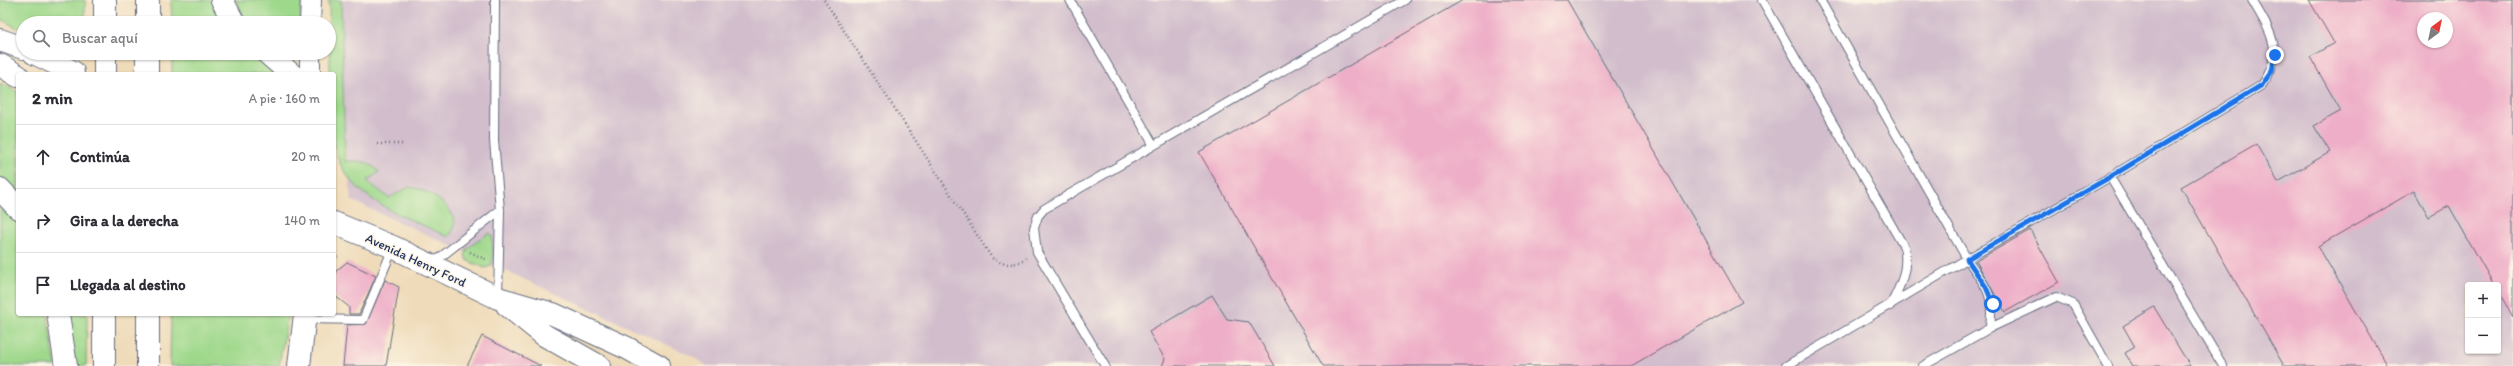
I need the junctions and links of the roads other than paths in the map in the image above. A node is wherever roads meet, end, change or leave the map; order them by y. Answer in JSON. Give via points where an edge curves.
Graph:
{"nodes":[{"id":1,"x":105,"y":0,"type":"edge"},
{"id":2,"x":148,"y":0,"type":"edge"},
{"id":3,"x":222,"y":0,"type":"edge"},
{"id":4,"x":311,"y":0,"type":"edge"},
{"id":5,"x":495,"y":0,"type":"edge"},
{"id":6,"x":1070,"y":0,"type":"edge"},
{"id":7,"x":1405,"y":0,"type":"edge"},
{"id":8,"x":1762,"y":0,"type":"edge"},
{"id":9,"x":1820,"y":0,"type":"edge"},
{"id":10,"x":2252,"y":0,"type":"edge"},
{"id":11,"x":105,"y":16,"type":"edge"},
{"id":12,"x":148,"y":16,"type":"edge"},
{"id":13,"x":230,"y":16,"type":"edge"},
{"id":14,"x":310,"y":16,"type":"edge"},
{"id":15,"x":0,"y":40,"type":"edge"},
{"id":16,"x":16,"y":46,"type":"edge"},
{"id":17,"x":48,"y":60,"type":"edge"},
{"id":18,"x":105,"y":60,"type":"edge"},
{"id":19,"x":275,"y":60,"type":"edge"},
{"id":20,"x":310,"y":60,"type":"edge"},
{"id":21,"x":0,"y":65,"type":"edge"},
{"id":22,"x":73,"y":72,"type":"dead end"},
{"id":23,"x":105,"y":72,"type":"edge"},
{"id":24,"x":289,"y":72,"type":"edge"},
{"id":25,"x":310,"y":72,"type":"edge"},
{"id":26,"x":16,"y":75,"type":"edge"},
{"id":27,"x":1153,"y":144,"type":"junction"},
{"id":28,"x":2110,"y":177,"type":"junction"},
{"id":29,"x":0,"y":189,"type":"edge"},
{"id":30,"x":16,"y":206,"type":"edge"},
{"id":31,"x":500,"y":210,"type":"junction"},
{"id":32,"x":336,"y":224,"type":"edge"},
{"id":33,"x":393,"y":247,"type":"junction"},
{"id":34,"x":1967,"y":259,"type":"junction"},
{"id":35,"x":431,"y":265,"type":"junction"},
{"id":36,"x":498,"y":298,"type":"junction"},
{"id":37,"x":1890,"y":306,"type":"junction"},
{"id":38,"x":58,"y":316,"type":"edge"},
{"id":39,"x":104,"y":316,"type":"edge"},
{"id":40,"x":148,"y":316,"type":"edge"},
{"id":41,"x":304,"y":316,"type":"edge"},
{"id":42,"x":1990,"y":328,"type":"junction"},
{"id":43,"x":66,"y":366,"type":"edge"},
{"id":44,"x":104,"y":366,"type":"edge"},
{"id":45,"x":148,"y":366,"type":"edge"},
{"id":46,"x":299,"y":366,"type":"edge"},
{"id":47,"x":599,"y":366,"type":"edge"},
{"id":48,"x":659,"y":366,"type":"edge"},
{"id":49,"x":1105,"y":366,"type":"edge"},
{"id":50,"x":1786,"y":366,"type":"edge"},
{"id":51,"x":1923,"y":366,"type":"edge"},
{"id":52,"x":2108,"y":366,"type":"edge"},
{"id":53,"x":2223,"y":366,"type":"edge"}],
"edges":[{"from":1,"to":11,"type":"main road"},
{"from":2,"to":12,"type":"main road"},
{"from":3,"to":13,"type":"main road"},
{"from":4,"to":14,"type":"street"},
{"from":5,"to":31,"type":"lane","via":[[494,140]]},
{"from":6,"to":27,"type":"lane"},
{"from":7,"to":27,"type":"lane"},
{"from":8,"to":37,"type":"lane","via":[[1904,247],[1904,274]]},
{"from":9,"to":34,"type":"lane"},
{"from":10,"to":28,"type":"lane","via":[[2274,44],[2272,71],[2262,85]]},
{"from":15,"to":16,"type":"main road"},
{"from":17,"to":22,"type":"main road"},
{"from":18,"to":23,"type":"main road"},
{"from":19,"to":24,"type":"main road"},
{"from":20,"to":25,"type":"street"},
{"from":21,"to":26,"type":"main road"},
{"from":27,"to":49,"type":"lane","via":[[1044,209],[1038,216],[1034,228],[1037,252]]},
{"from":28,"to":34,"type":"lane"},
{"from":28,"to":53,"type":"lane"},
{"from":29,"to":30,"type":"main road"},
{"from":31,"to":35,"type":"lane"},
{"from":31,"to":36,"type":"lane"},
{"from":32,"to":33,"type":"main road","name":"Avenida Henry Ford"},
{"from":33,"to":35,"type":"main road","name":"Avenida Henry Ford"},
{"from":33,"to":41,"type":"lane","via":[[363,320]]},
{"from":34,"to":37,"type":"lane"},
{"from":34,"to":42,"type":"lane","via":[[1986,287],[1993,304]]},
{"from":35,"to":36,"type":"main road","name":"Avenida Henry Ford"},
{"from":36,"to":47,"type":"main road","name":"Avenida Henry Ford","via":[[544,335]]},
{"from":36,"to":48,"type":"main road","name":"Avenida Henry Ford","via":[[553,314],[627,348]]},
{"from":37,"to":50,"type":"lane"},
{"from":38,"to":43,"type":"main road"},
{"from":39,"to":44,"type":"main road"},
{"from":40,"to":45,"type":"main road"},
{"from":41,"to":46,"type":"main road"},
{"from":42,"to":51,"type":"lane"},
{"from":42,"to":52,"type":"lane","via":[[2056,297],[2064,299],[2073,304]]}]}
